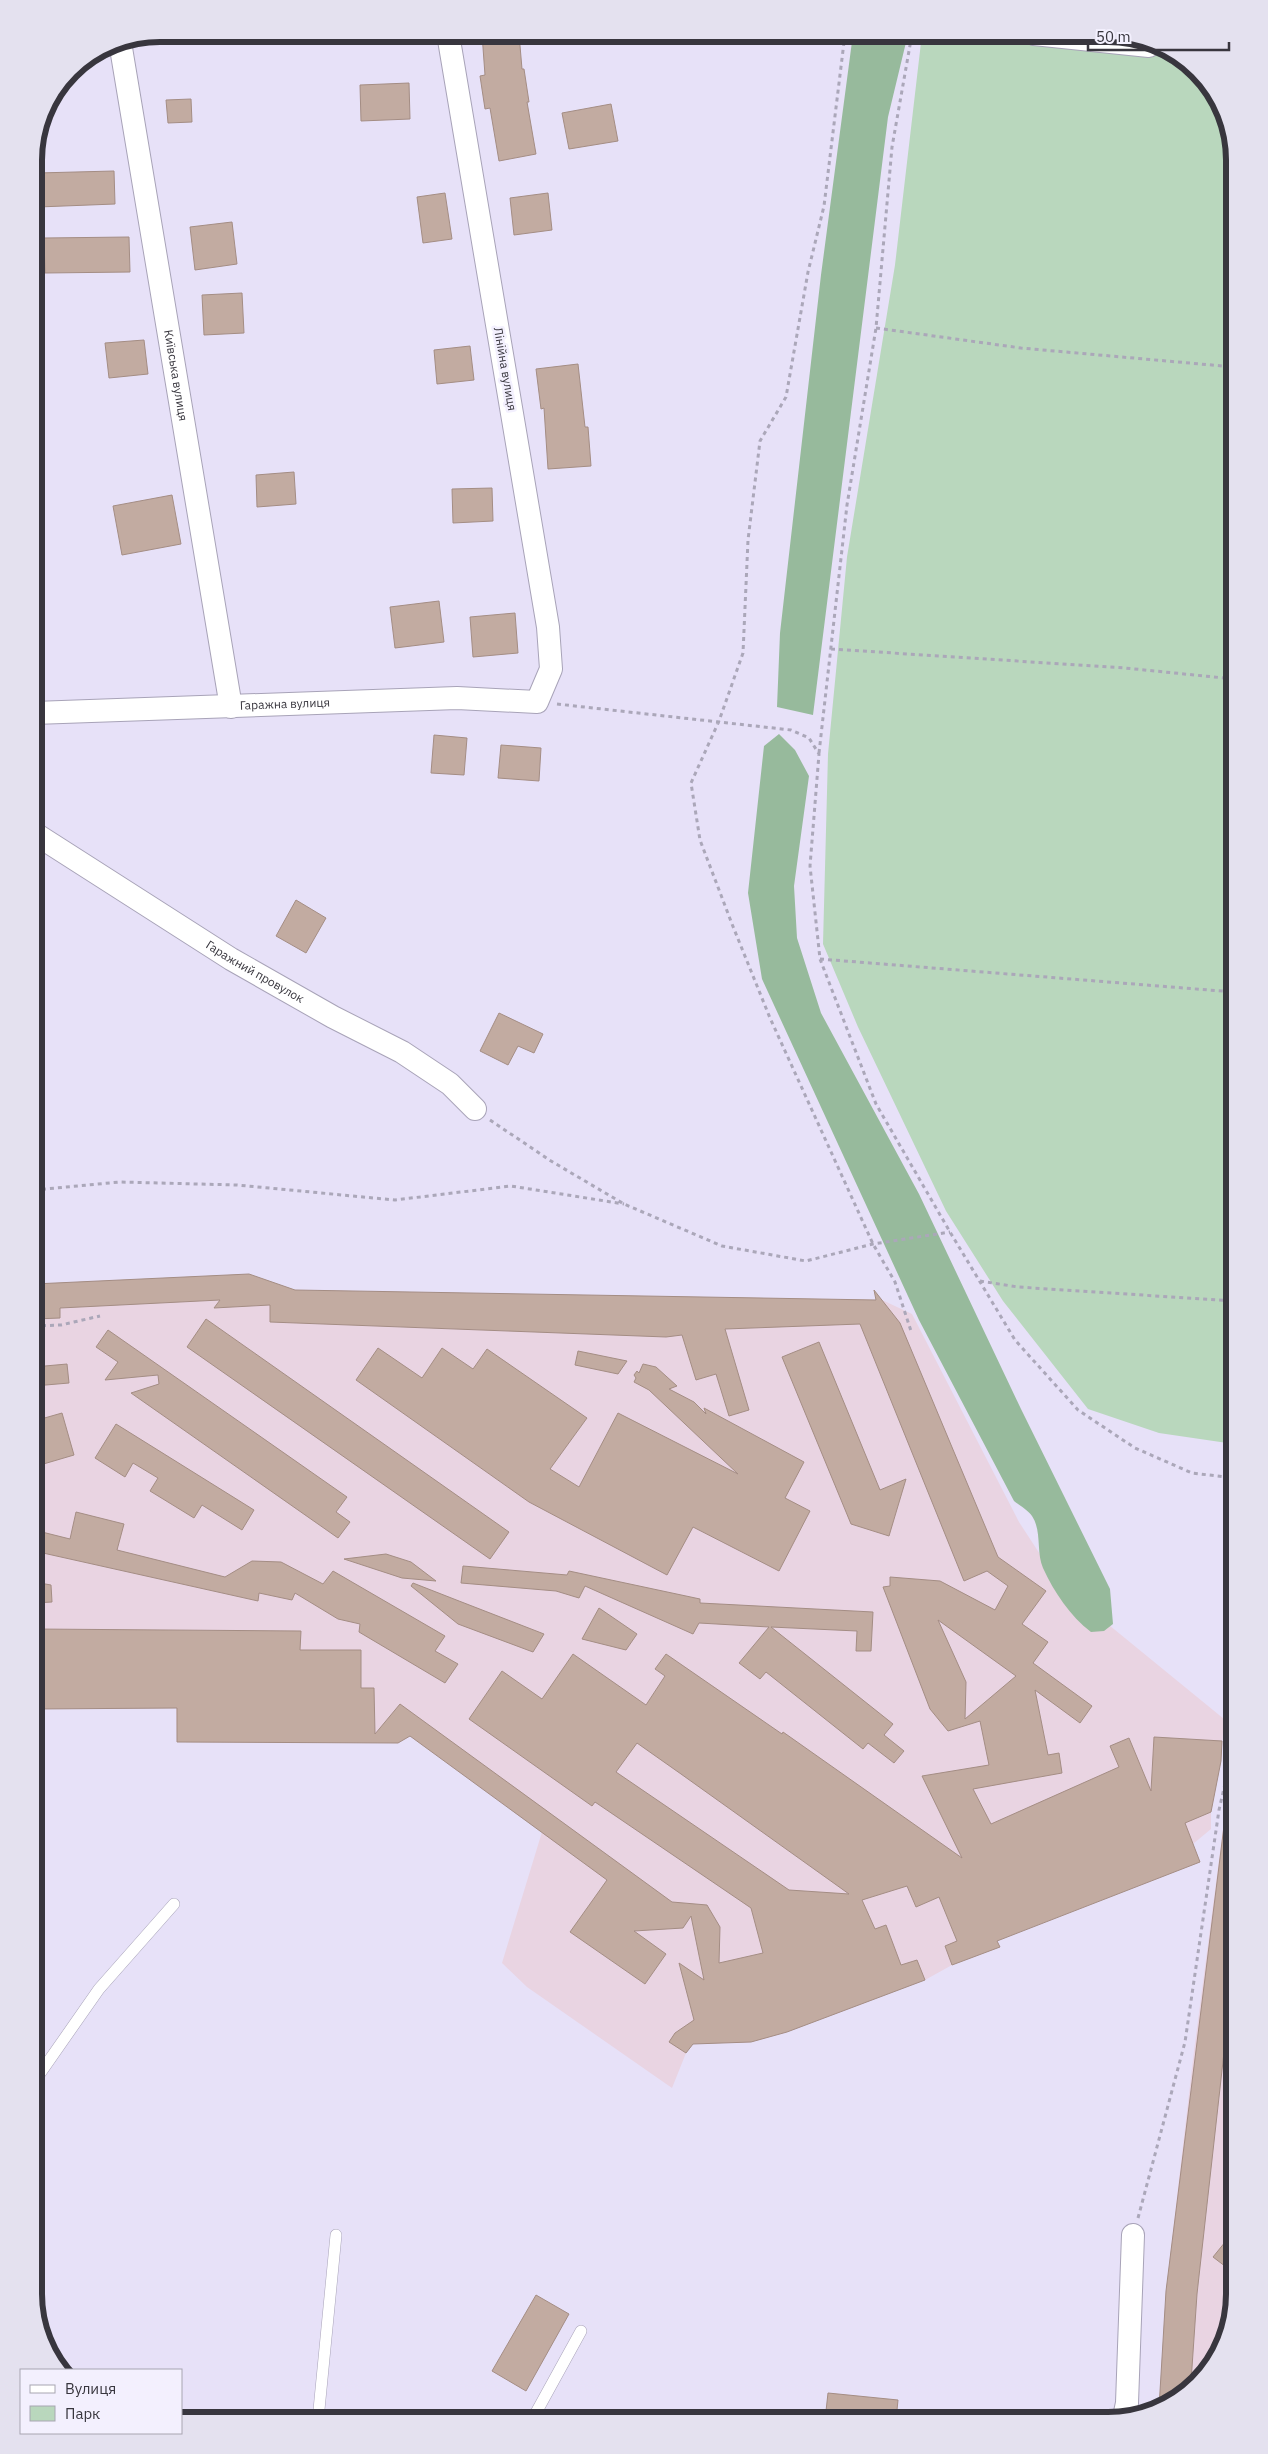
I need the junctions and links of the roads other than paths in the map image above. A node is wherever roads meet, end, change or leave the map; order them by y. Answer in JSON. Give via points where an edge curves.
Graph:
{"nodes":[{"id":1,"x":449,"y":42,"type":"edge"},
{"id":2,"x":121,"y":50,"type":"edge"},
{"id":3,"x":537,"y":702,"type":"joint"},
{"id":4,"x":231,"y":707,"type":"junction"},
{"id":5,"x":43,"y":712,"type":"edge"},
{"id":6,"x":43,"y":839,"type":"edge"},
{"id":7,"x":475,"y":1110,"type":"road end"},
{"id":8,"x":174,"y":1904,"type":"dead end"},
{"id":9,"x":42,"y":2070,"type":"edge"},
{"id":10,"x":336,"y":2235,"type":"dead end"},
{"id":11,"x":1133,"y":2235,"type":"road end"},
{"id":12,"x":581,"y":2331,"type":"dead end"},
{"id":13,"x":1126,"y":2410,"type":"edge"},
{"id":14,"x":319,"y":2411,"type":"edge"},
{"id":15,"x":537,"y":2411,"type":"edge"}],
"edges":[{"from":1,"to":3,"type":"street","name":"Лінійна вулиця","via":[[548,627],[550,669]]},
{"from":2,"to":4,"type":"street","name":"Київська вулиця"},
{"from":3,"to":4,"type":"street","name":"Гаражна вулиця","via":[[457,698]]},
{"from":4,"to":5,"type":"street","name":"Гаражна вулиця"},
{"from":6,"to":7,"type":"street","name":"Гаражний провулок","via":[[230,959],[402,1052],[450,1084]]},
{"from":8,"to":9,"type":"lane","via":[[99,1989]]},
{"from":10,"to":14,"type":"lane"},
{"from":11,"to":13,"type":"street"},
{"from":12,"to":15,"type":"lane"}]}
